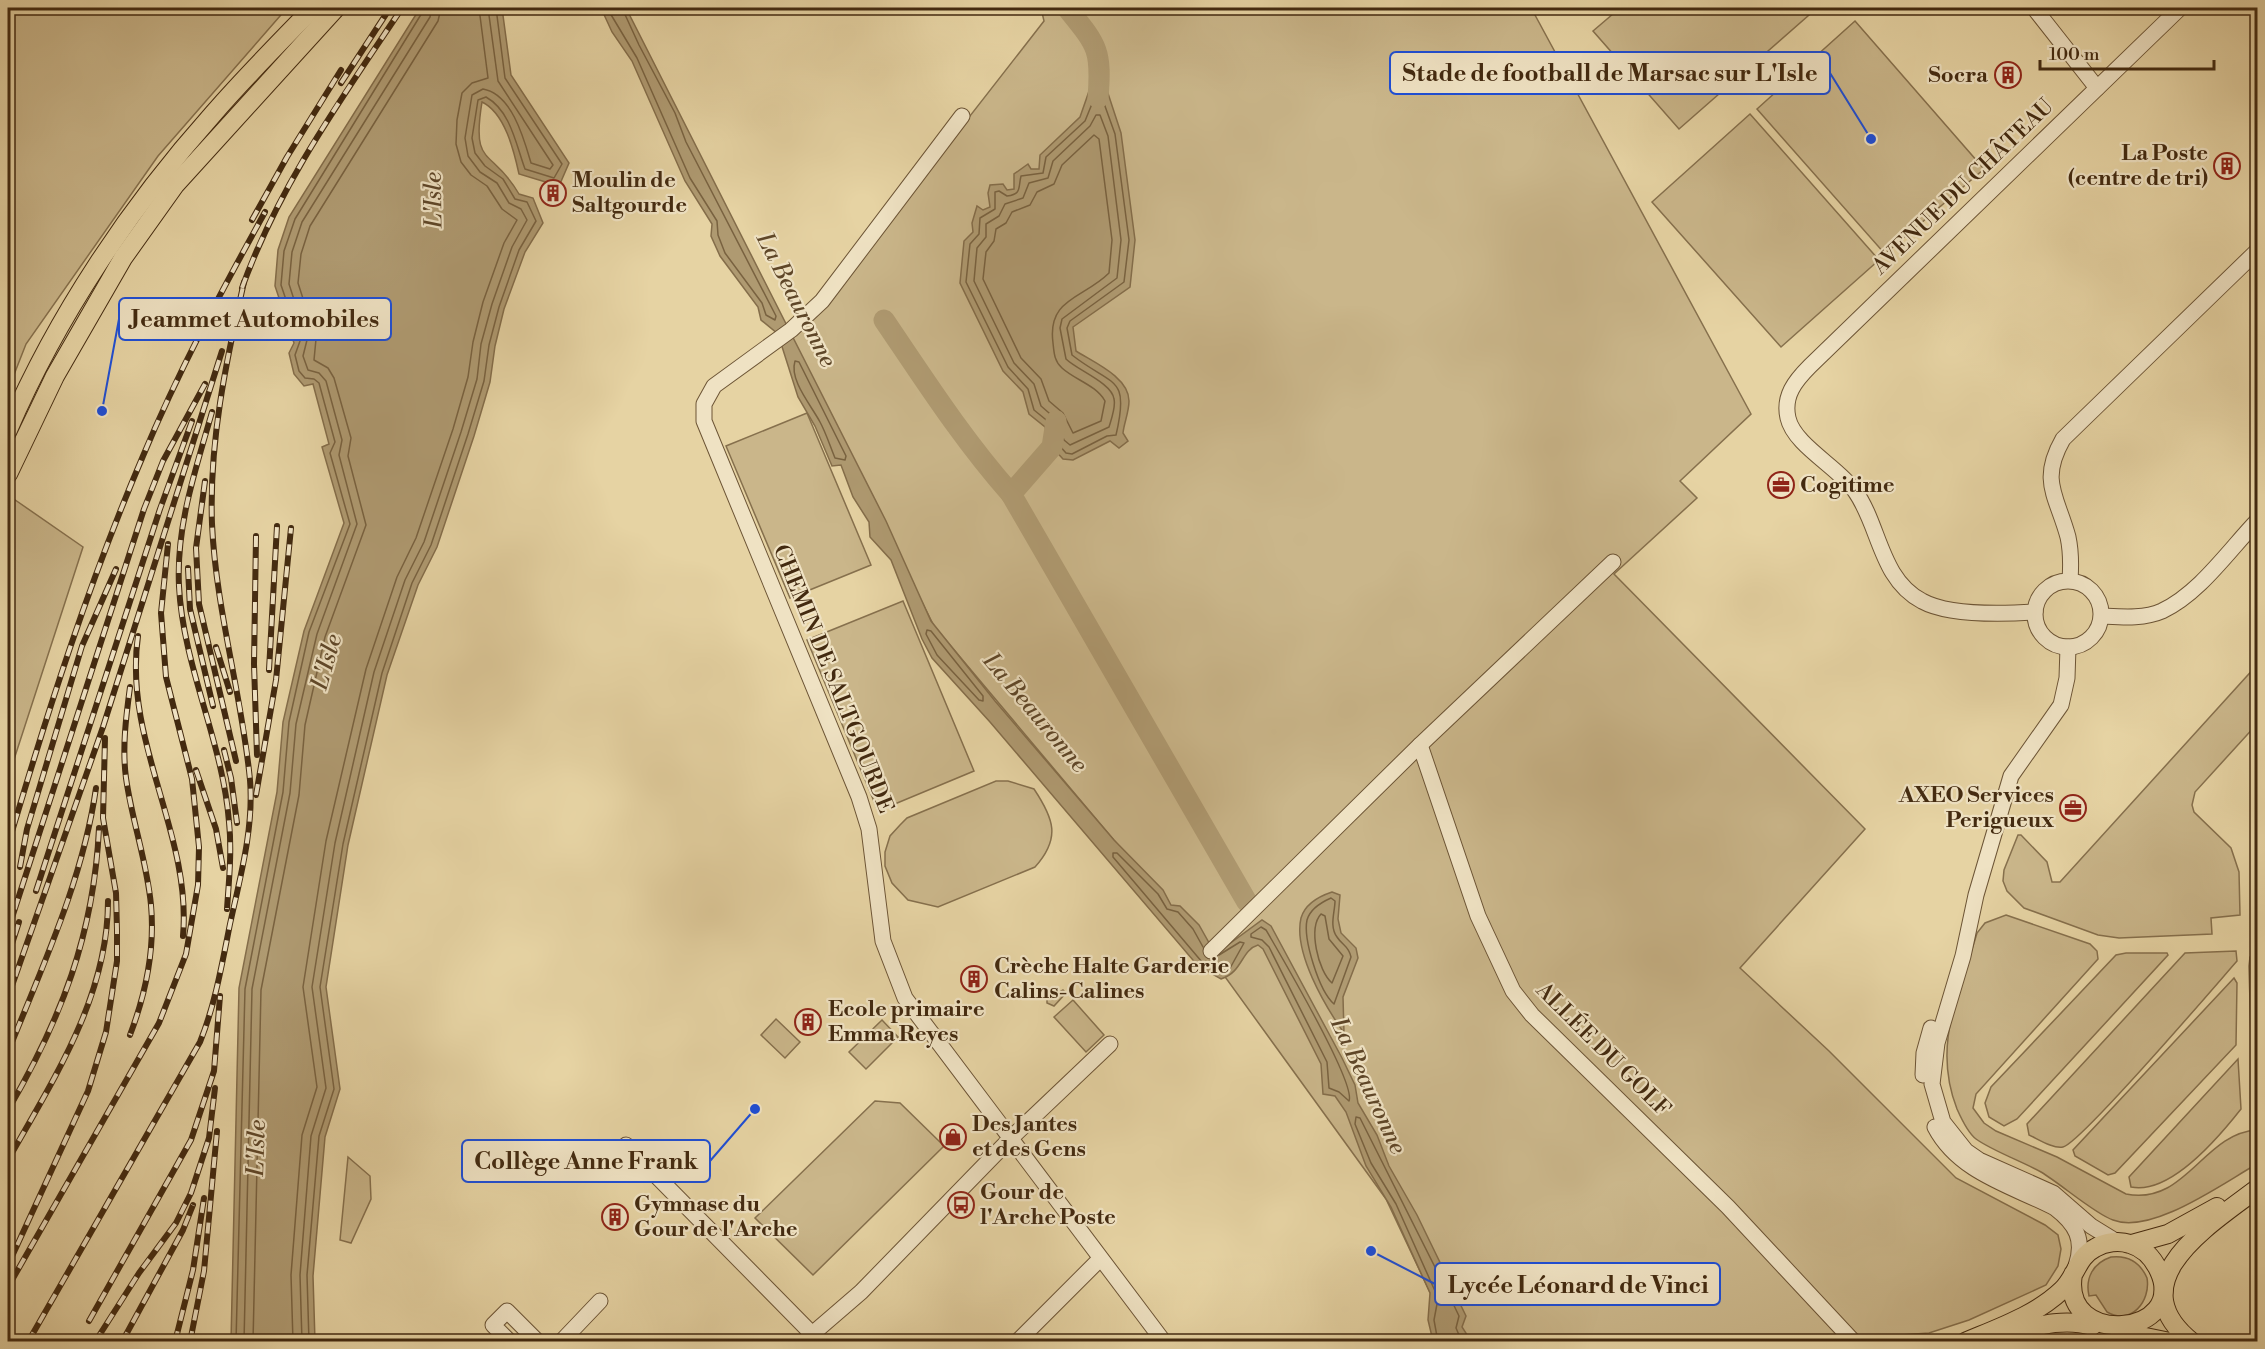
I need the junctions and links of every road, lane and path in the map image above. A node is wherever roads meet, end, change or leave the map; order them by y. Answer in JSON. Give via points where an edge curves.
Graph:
{"nodes":[{"id":1,"x":313,"y":8,"type":"edge"},
{"id":2,"x":336,"y":8,"type":"edge"},
{"id":3,"x":2034,"y":8,"type":"edge"},
{"id":4,"x":2180,"y":8,"type":"edge"},
{"id":5,"x":2097,"y":88,"type":"junction"},
{"id":6,"x":962,"y":116,"type":"dead end"},
{"id":7,"x":2258,"y":250,"type":"edge"},
{"id":8,"x":8,"y":430,"type":"edge"},
{"id":9,"x":8,"y":474,"type":"edge"},
{"id":10,"x":2258,"y":520,"type":"edge"},
{"id":11,"x":1612,"y":562,"type":"dead end"},
{"id":12,"x":2070,"y":580,"type":"junction"},
{"id":13,"x":2035,"y":612,"type":"junction"},
{"id":14,"x":2102,"y":616,"type":"junction"},
{"id":15,"x":2068,"y":647,"type":"junction"},
{"id":16,"x":1420,"y":745,"type":"junction"},
{"id":17,"x":1976,"y":895,"type":"junction"},
{"id":18,"x":1211,"y":951,"type":"dead end"},
{"id":19,"x":1110,"y":1044,"type":"dead end"},
{"id":20,"x":1010,"y":1140,"type":"junction"},
{"id":21,"x":626,"y":1144,"type":"dead end"},
{"id":22,"x":2258,"y":1186,"type":"edge"},
{"id":23,"x":2125,"y":1243,"type":"junction"},
{"id":24,"x":1100,"y":1259,"type":"junction"},
{"id":25,"x":2075,"y":1271,"type":"junction"},
{"id":26,"x":2163,"y":1290,"type":"junction"},
{"id":27,"x":600,"y":1300,"type":"dead end"},
{"id":28,"x":2092,"y":1326,"type":"junction"},
{"id":29,"x":2121,"y":1333,"type":"junction"},
{"id":30,"x":811,"y":1339,"type":"edge"},
{"id":31,"x":510,"y":1341,"type":"edge"},
{"id":32,"x":538,"y":1341,"type":"edge"},
{"id":33,"x":561,"y":1341,"type":"edge"},
{"id":34,"x":1017,"y":1341,"type":"edge"},
{"id":35,"x":1164,"y":1341,"type":"edge"},
{"id":36,"x":1854,"y":1341,"type":"edge"},
{"id":37,"x":1965,"y":1341,"type":"edge"},
{"id":38,"x":1973,"y":1341,"type":"edge"},
{"id":39,"x":2170,"y":1341,"type":"edge"},
{"id":40,"x":2192,"y":1341,"type":"edge"}],
"edges":[{"from":1,"to":8,"type":"main road","via":[[212,114],[137,209],[63,322]]},
{"from":2,"to":9,"type":"main road","via":[[175,185],[123,258],[55,376]]},
{"from":3,"to":5,"type":"street"},
{"from":4,"to":5,"type":"street","name":"AVENUE DU CHÂTEAU"},
{"from":5,"to":13,"type":"street","name":"AVENUE DU CHÂTEAU","via":[[1810,366],[1789,392],[1786,405],[1794,432],[1854,489],[1883,554],[1905,590],[1942,609]]},
{"from":6,"to":20,"type":"street","name":"CHEMIN DE SALTGOURDE","via":[[822,301],[791,330],[714,386],[704,404],[704,421],[859,797],[869,830],[883,941],[904,998]]},
{"from":7,"to":12,"type":"street","via":[[2079,422],[2052,458],[2052,495],[2068,538]]},
{"from":10,"to":14,"type":"street","via":[[2191,591],[2162,611],[2138,617]]},
{"from":11,"to":16,"type":"street"},
{"from":12,"to":13,"type":"street","via":[[2050,585],[2042,593]]},
{"from":12,"to":14,"type":"street","via":[[2090,587],[2097,596]]},
{"from":13,"to":15,"type":"street","via":[[2040,632],[2048,640]]},
{"from":14,"to":15,"type":"street","via":[[2087,642]]},
{"from":15,"to":17,"type":"street","via":[[2061,705],[2011,776]]},
{"from":16,"to":18,"type":"street"},
{"from":16,"to":36,"type":"street","name":"ALLÉE DU GOLF","via":[[1478,916],[1513,991],[1532,1015],[1728,1207]]},
{"from":17,"to":23,"type":"street","via":[[1933,1064],[1932,1084],[1939,1112],[1952,1135],[1979,1160],[2053,1193],[2091,1226]]},
{"from":17,"to":25,"type":"street","via":[[1924,1053],[1923,1090],[1936,1130],[1968,1165],[2068,1218],[2077,1231],[2080,1247]]},
{"from":19,"to":20,"type":"street"},
{"from":20,"to":24,"type":"street","name":"CHEMIN DE SALTGOURDE"},
{"from":20,"to":30,"type":"street"},
{"from":21,"to":30,"type":"street"},
{"from":22,"to":23,"type":"main road","via":[[2179,1230],[2156,1239]]},
{"from":22,"to":26,"type":"main road","via":[[2190,1242],[2170,1270]]},
{"from":23,"to":25,"type":"main road","via":[[2093,1248]]},
{"from":23,"to":26,"type":"main road","via":[[2145,1251],[2155,1262]]},
{"from":24,"to":34,"type":"street"},
{"from":24,"to":35,"type":"street","name":"CHEMIN DE SALTGOURDE"},
{"from":25,"to":28,"type":"main road","via":[[2071,1288],[2074,1303]]},
{"from":25,"to":37,"type":"main road","via":[[2049,1301]]},
{"from":26,"to":29,"type":"main road","via":[[2154,1314],[2140,1327]]},
{"from":26,"to":40,"type":"main road","via":[[2170,1317]]},
{"from":27,"to":33,"type":"street"},
{"from":28,"to":29,"type":"main road"},
{"from":28,"to":38,"type":"main road","via":[[2059,1322]]},
{"from":29,"to":39,"type":"main road"},
{"from":31,"to":32,"type":"street","via":[[494,1325],[507,1311]]}]}
